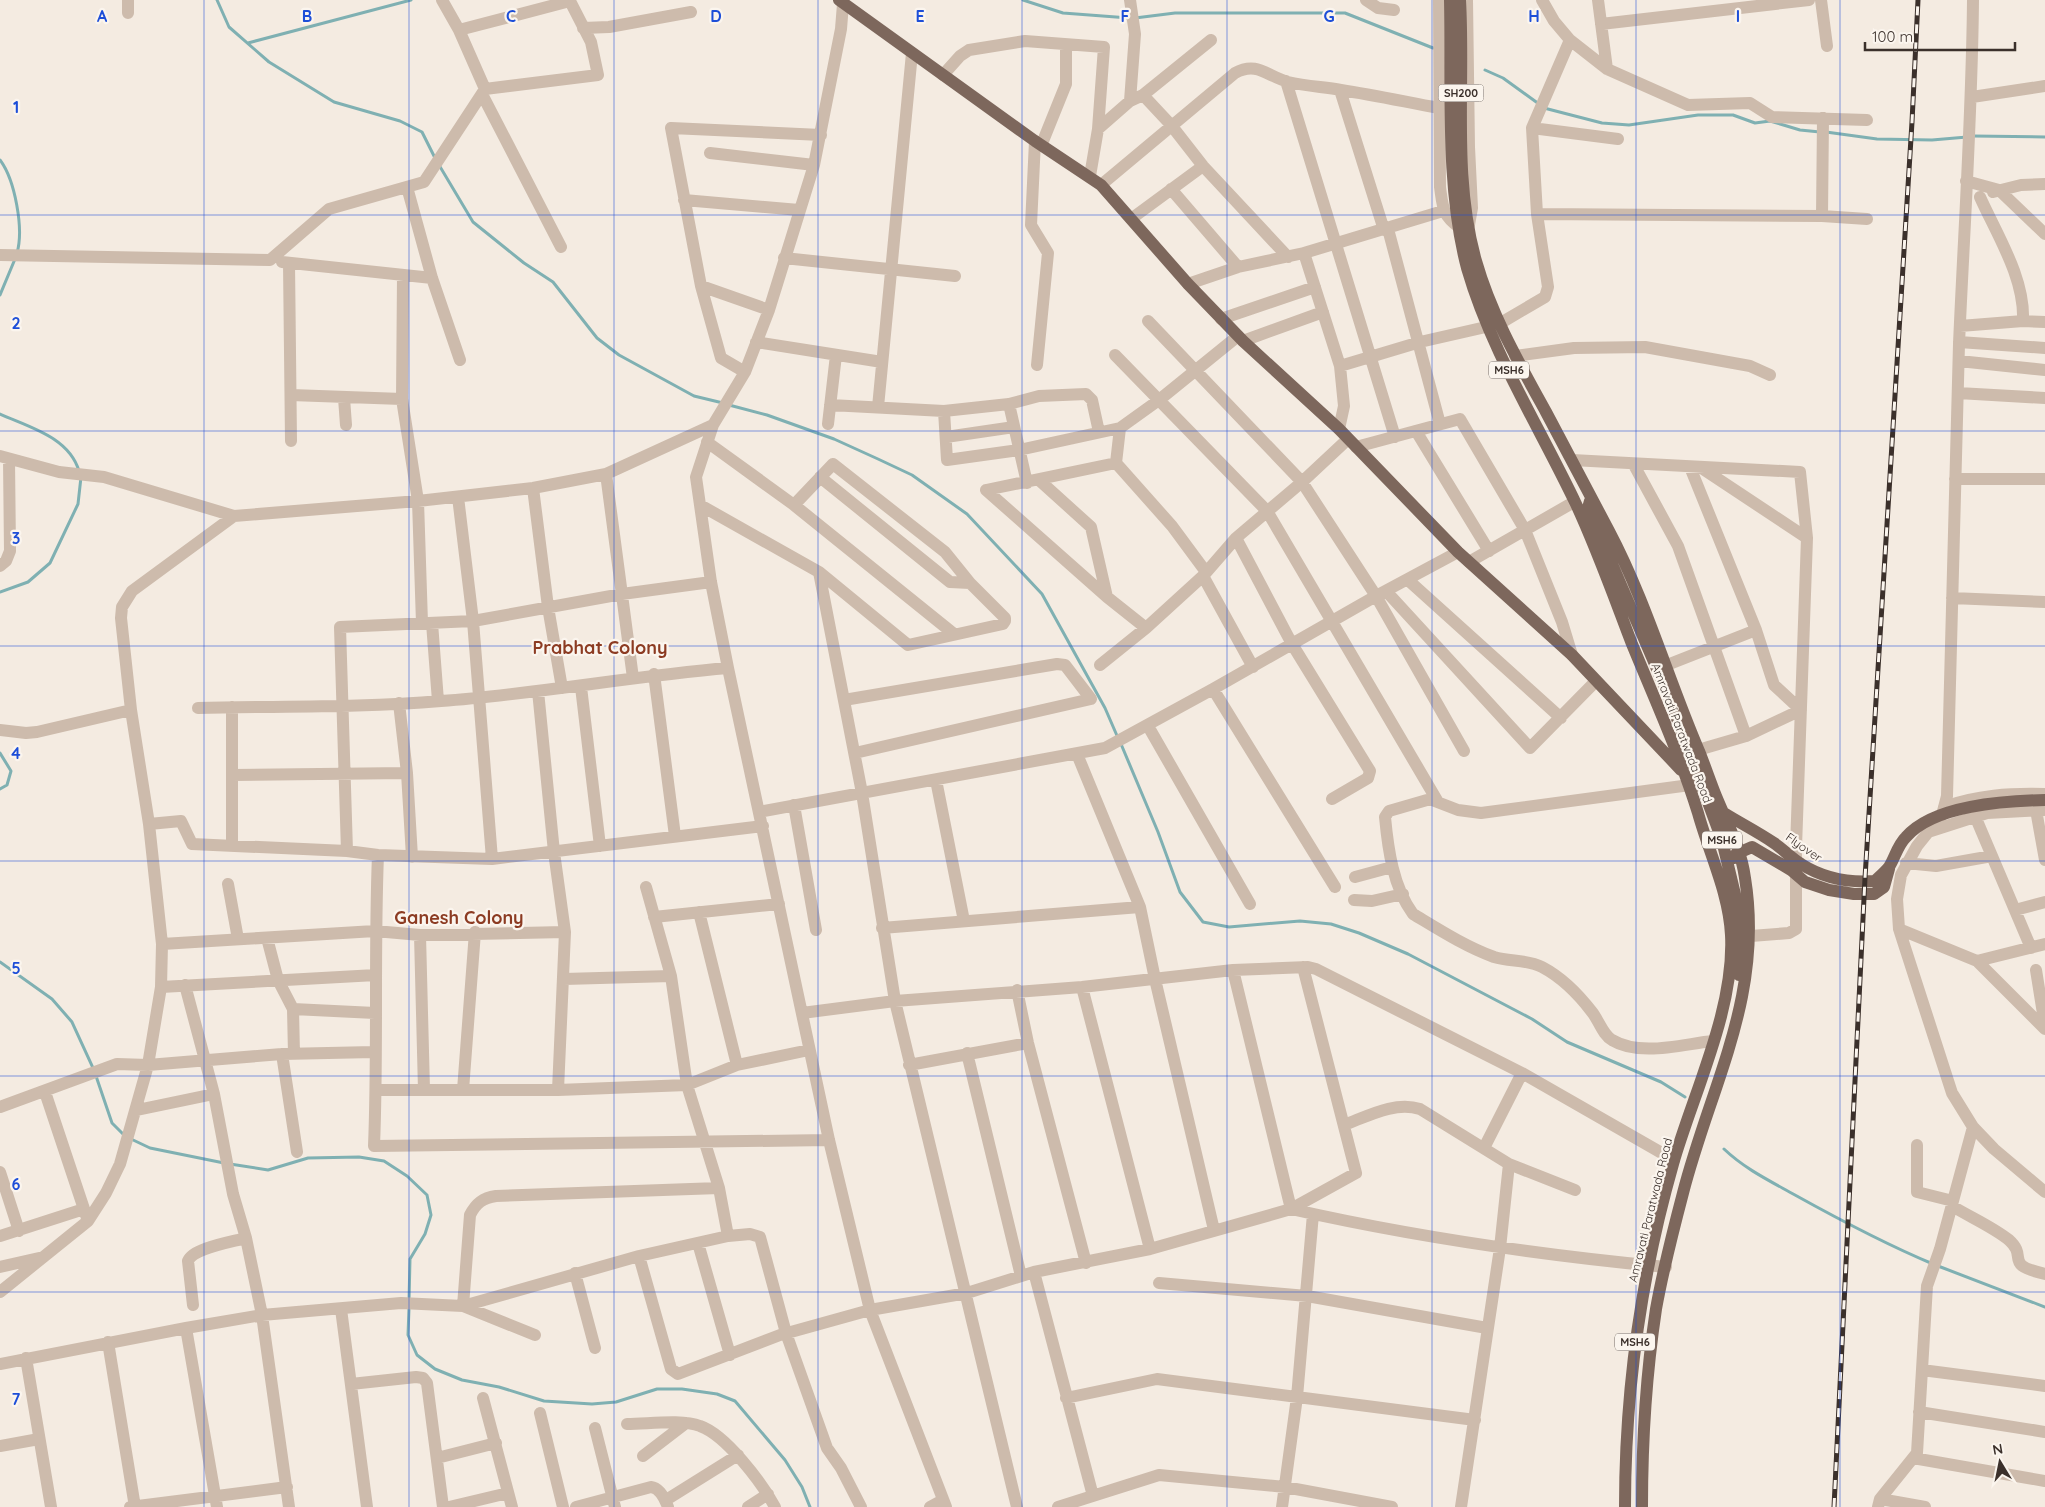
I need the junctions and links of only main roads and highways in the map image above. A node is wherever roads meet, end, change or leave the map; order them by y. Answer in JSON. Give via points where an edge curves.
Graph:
{"nodes":[{"id":1,"x":1450,"y":0,"type":"edge"},
{"id":2,"x":1460,"y":0,"type":"edge"},
{"id":3,"x":841,"y":2,"type":"edge"},
{"id":4,"x":1458,"y":186,"type":"junction"},
{"id":5,"x":1493,"y":325,"type":"junction"},
{"id":6,"x":1582,"y":504,"type":"junction"},
{"id":7,"x":1688,"y":780,"type":"junction"},
{"id":8,"x":2045,"y":800,"type":"edge"},
{"id":9,"x":1706,"y":803,"type":"junction"},
{"id":10,"x":1728,"y":866,"type":"junction"},
{"id":11,"x":1889,"y":867,"type":"junction"},
{"id":12,"x":1680,"y":1164,"type":"junction"},
{"id":13,"x":1684,"y":1189,"type":"junction"},
{"id":14,"x":1625,"y":1507,"type":"edge"},
{"id":15,"x":1642,"y":1507,"type":"edge"}],
"edges":[{"from":1,"to":4,"type":"main road","number":"MSH6"},
{"from":2,"to":4,"type":"main road","number":"SH200"},
{"from":3,"to":7,"type":"main road","via":[[1100,185],[1221,319],[1338,429],[1458,552],[1572,655]]},
{"from":4,"to":5,"type":"main road","name":"Amravati Paratwada Road","number":"MSH6","via":[[1464,228]]},
{"from":5,"to":6,"type":"main road","name":"Amravati Paratwada Road","number":"MSH6"},
{"from":5,"to":6,"type":"main road","name":"Amravati Paratwada Road","number":"MSH6","via":[[1515,356],[1572,460]]},
{"from":6,"to":7,"type":"main road","name":"Amravati Paratwada Road","number":"MSH6"},
{"from":6,"to":9,"type":"main road","name":"Amravati Paratwada Road","number":"MSH6","via":[[1598,533],[1669,697]]},
{"from":6,"to":13,"type":"main road","number":"MSH6","via":[[1611,534],[1667,665],[1743,863],[1750,955],[1740,1010],[1720,1083]]},
{"from":7,"to":12,"type":"main road","name":"Amravati Paratwada Road","number":"MSH6","via":[[1720,883],[1731,935],[1723,1006]]},
{"from":8,"to":11,"type":"main road","name":"Flyover","via":[[1996,803],[1921,823],[1905,837]]},
{"from":9,"to":10,"type":"main road","name":"Amravati Paratwada Road","number":"MSH6","via":[[1722,840]]},
{"from":9,"to":11,"type":"main road","name":"Flyover","via":[[1774,842],[1800,864],[1816,872],[1840,880],[1875,881]]},
{"from":10,"to":11,"type":"main road","name":"Flyover","via":[[1736,854],[1752,847],[1806,882],[1854,894],[1874,894],[1884,887]]},
{"from":10,"to":12,"type":"main road","name":"Amravati Paratwada Road","number":"MSH6","via":[[1738,906],[1741,941],[1737,984],[1717,1068]]},
{"from":12,"to":13,"type":"main road","number":"MSH6"},
{"from":12,"to":14,"type":"main road","name":"Amravati Paratwada Road","number":"MSH6","via":[[1669,1180],[1640,1308],[1625,1445]]},
{"from":13,"to":15,"type":"main road","number":"MSH6","via":[[1657,1307],[1642,1445]]}]}
